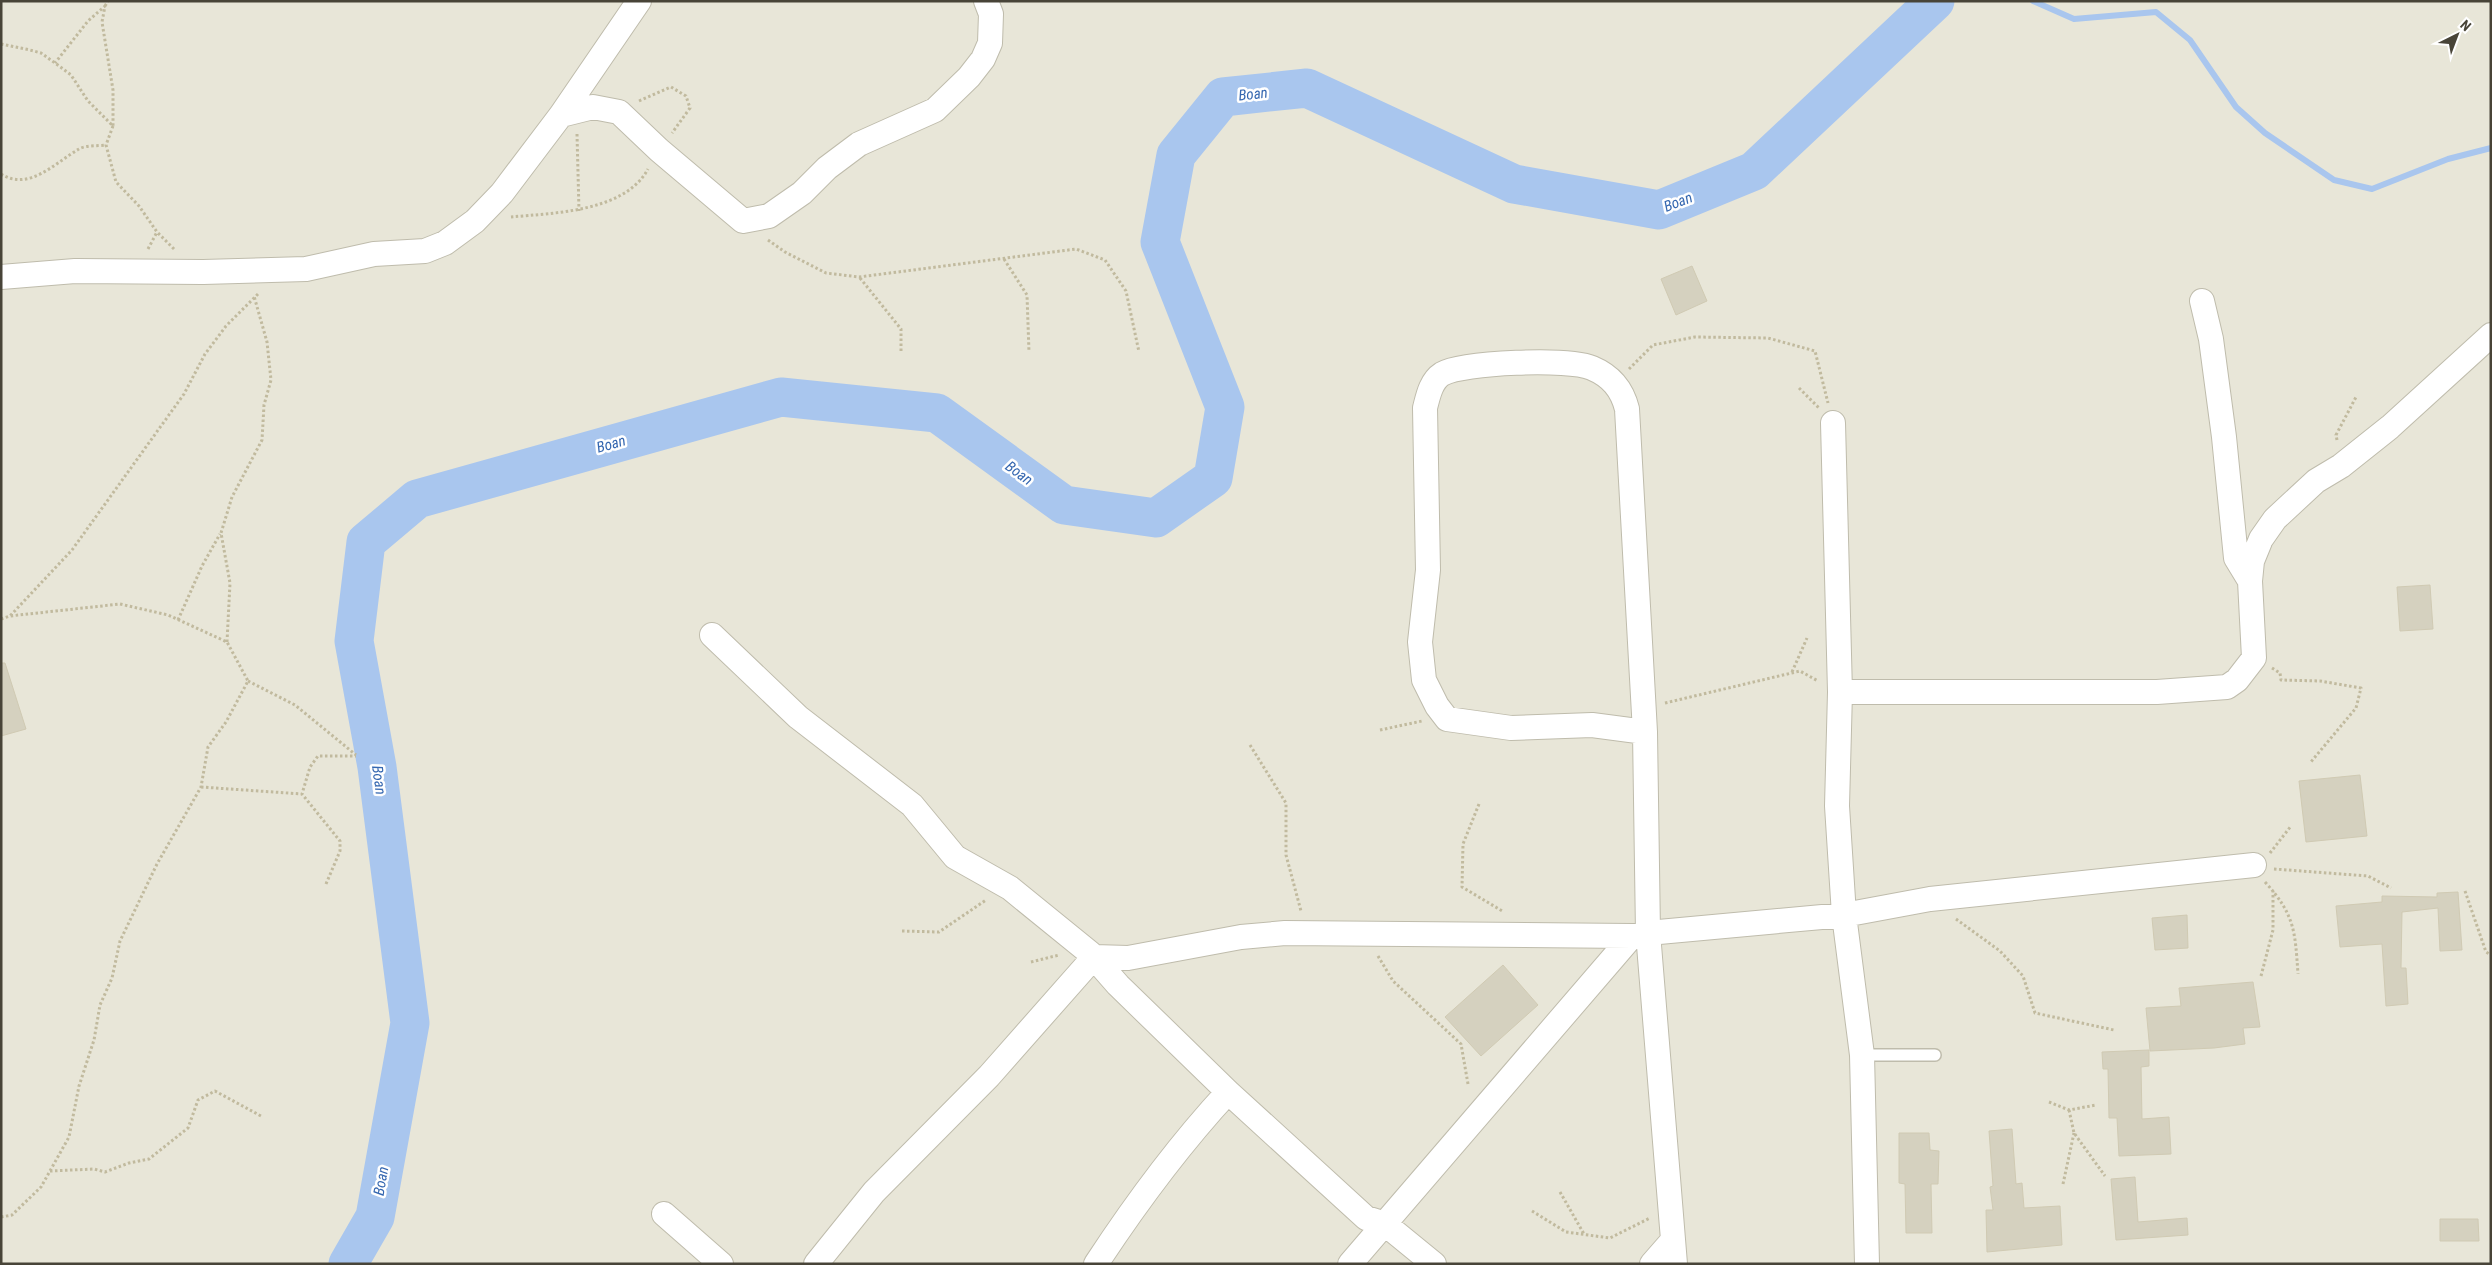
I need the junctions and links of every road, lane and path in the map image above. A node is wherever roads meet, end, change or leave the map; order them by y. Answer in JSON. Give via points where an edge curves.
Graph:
{"nodes":[{"id":1,"x":108,"y":1,"type":"edge"},
{"id":2,"x":639,"y":1,"type":"edge"},
{"id":3,"x":986,"y":1,"type":"edge"},
{"id":4,"x":105,"y":6,"type":"junction"},
{"id":5,"x":1,"y":44,"type":"edge"},
{"id":6,"x":55,"y":63,"type":"junction"},
{"id":7,"x":619,"y":112,"type":"junction"},
{"id":8,"x":569,"y":113,"type":"junction"},
{"id":9,"x":113,"y":126,"type":"junction"},
{"id":10,"x":106,"y":145,"type":"junction"},
{"id":11,"x":659,"y":150,"type":"junction"},
{"id":12,"x":1,"y":174,"type":"edge"},
{"id":13,"x":579,"y":210,"type":"junction"},
{"id":14,"x":475,"y":221,"type":"junction"},
{"id":15,"x":744,"y":221,"type":"junction"},
{"id":16,"x":176,"y":251,"type":"dead end"},
{"id":17,"x":1004,"y":259,"type":"junction"},
{"id":18,"x":243,"y":272,"type":"junction"},
{"id":19,"x":1,"y":277,"type":"edge"},
{"id":20,"x":859,"y":277,"type":"junction"},
{"id":21,"x":267,"y":289,"type":"dead end"},
{"id":22,"x":254,"y":296,"type":"junction"},
{"id":23,"x":2202,"y":301,"type":"dead end"},
{"id":24,"x":2491,"y":335,"type":"edge"},
{"id":25,"x":901,"y":352,"type":"dead end"},
{"id":26,"x":1029,"y":352,"type":"dead end"},
{"id":27,"x":1139,"y":352,"type":"dead end"},
{"id":28,"x":1614,"y":382,"type":"junction"},
{"id":29,"x":2356,"y":397,"type":"dead end"},
{"id":30,"x":1833,"y":423,"type":"joint"},
{"id":31,"x":2341,"y":466,"type":"junction"},
{"id":32,"x":221,"y":533,"type":"junction"},
{"id":33,"x":2250,"y":581,"type":"junction"},
{"id":34,"x":10,"y":616,"type":"junction"},
{"id":35,"x":1,"y":619,"type":"edge"},
{"id":36,"x":178,"y":620,"type":"junction"},
{"id":37,"x":712,"y":635,"type":"dead end"},
{"id":38,"x":1807,"y":638,"type":"dead end"},
{"id":39,"x":227,"y":642,"type":"junction"},
{"id":40,"x":2254,"y":658,"type":"junction"},
{"id":41,"x":1791,"y":673,"type":"junction"},
{"id":42,"x":248,"y":681,"type":"junction"},
{"id":43,"x":1840,"y":692,"type":"junction"},
{"id":44,"x":1644,"y":708,"type":"junction"},
{"id":45,"x":1448,"y":719,"type":"junction"},
{"id":46,"x":1380,"y":730,"type":"dead end"},
{"id":47,"x":1645,"y":732,"type":"junction"},
{"id":48,"x":1250,"y":745,"type":"dead end"},
{"id":49,"x":2310,"y":763,"type":"dead end"},
{"id":50,"x":201,"y":787,"type":"junction"},
{"id":51,"x":302,"y":794,"type":"junction"},
{"id":52,"x":1479,"y":804,"type":"dead end"},
{"id":53,"x":2291,"y":826,"type":"dead end"},
{"id":54,"x":2254,"y":865,"type":"junction"},
{"id":55,"x":326,"y":884,"type":"dead end"},
{"id":56,"x":1008,"y":886,"type":"junction"},
{"id":57,"x":2391,"y":888,"type":"dead end"},
{"id":58,"x":2272,"y":890,"type":"junction"},
{"id":59,"x":2465,"y":891,"type":"dead end"},
{"id":60,"x":1930,"y":899,"type":"junction"},
{"id":61,"x":1844,"y":914,"type":"junction"},
{"id":62,"x":1511,"y":916,"type":"dead end"},
{"id":63,"x":902,"y":931,"type":"dead end"},
{"id":64,"x":1307,"y":933,"type":"junction"},
{"id":65,"x":1364,"y":934,"type":"junction"},
{"id":66,"x":1640,"y":935,"type":"junction"},
{"id":67,"x":2491,"y":955,"type":"edge"},
{"id":68,"x":1094,"y":957,"type":"junction"},
{"id":69,"x":2298,"y":974,"type":"dead end"},
{"id":70,"x":2261,"y":976,"type":"dead end"},
{"id":71,"x":2114,"y":1030,"type":"dead end"},
{"id":72,"x":1862,"y":1055,"type":"junction"},
{"id":73,"x":1935,"y":1055,"type":"dead end"},
{"id":74,"x":1468,"y":1084,"type":"dead end"},
{"id":75,"x":1228,"y":1092,"type":"junction"},
{"id":76,"x":2050,"y":1102,"type":"dead end"},
{"id":77,"x":2096,"y":1104,"type":"dead end"},
{"id":78,"x":2069,"y":1110,"type":"junction"},
{"id":79,"x":261,"y":1116,"type":"dead end"},
{"id":80,"x":2074,"y":1133,"type":"junction"},
{"id":81,"x":50,"y":1171,"type":"junction"},
{"id":82,"x":2105,"y":1176,"type":"dead end"},
{"id":83,"x":2063,"y":1184,"type":"dead end"},
{"id":84,"x":1560,"y":1192,"type":"dead end"},
{"id":85,"x":1672,"y":1209,"type":"junction"},
{"id":86,"x":1532,"y":1211,"type":"dead end"},
{"id":87,"x":664,"y":1214,"type":"dead end"},
{"id":88,"x":1,"y":1217,"type":"edge"},
{"id":89,"x":1385,"y":1224,"type":"junction"},
{"id":90,"x":1584,"y":1234,"type":"junction"},
{"id":91,"x":1673,"y":1240,"type":"junction"},
{"id":92,"x":721,"y":1264,"type":"edge"},
{"id":93,"x":816,"y":1264,"type":"edge"},
{"id":94,"x":1096,"y":1264,"type":"edge"},
{"id":95,"x":1350,"y":1264,"type":"edge"},
{"id":96,"x":1434,"y":1264,"type":"edge"},
{"id":97,"x":1652,"y":1264,"type":"edge"},
{"id":98,"x":1675,"y":1264,"type":"edge"},
{"id":99,"x":1867,"y":1264,"type":"edge"}],
"edges":[{"from":1,"to":4,"type":"path"},
{"from":2,"to":8,"type":"street"},
{"from":3,"to":15,"type":"street","via":[[991,14],[990,43],[983,59],[935,110],[860,144],[769,216]]},
{"from":4,"to":6,"type":"path","via":[[88,21]]},
{"from":4,"to":9,"type":"path","via":[[102,22],[113,90]]},
{"from":5,"to":6,"type":"path","via":[[41,53]]},
{"from":6,"to":9,"type":"path","via":[[71,75],[88,102]]},
{"from":7,"to":8,"type":"street","via":[[602,108]]},
{"from":7,"to":11,"type":"street"},
{"from":7,"to":11,"type":"path","via":[[671,87],[686,96],[690,108]]},
{"from":8,"to":13,"type":"path"},
{"from":8,"to":14,"type":"street","via":[[502,194]]},
{"from":9,"to":10,"type":"path"},
{"from":10,"to":12,"type":"path","via":[[80,147],[45,172],[29,178],[8,179]]},
{"from":10,"to":16,"type":"path","via":[[116,182]]},
{"from":11,"to":13,"type":"path","via":[[644,176],[618,196]]},
{"from":11,"to":15,"type":"street"},
{"from":13,"to":14,"type":"path"},
{"from":14,"to":18,"type":"street","via":[[445,243],[425,251],[374,254],[306,269]]},
{"from":15,"to":20,"type":"path","via":[[785,252],[826,273]]},
{"from":17,"to":20,"type":"path"},
{"from":17,"to":26,"type":"path","via":[[1027,295]]},
{"from":17,"to":27,"type":"path","via":[[1076,249],[1105,260],[1126,291]]},
{"from":18,"to":19,"type":"street","via":[[75,271]]},
{"from":18,"to":22,"type":"path"},
{"from":20,"to":25,"type":"path","via":[[901,329]]},
{"from":21,"to":22,"type":"path"},
{"from":22,"to":32,"type":"path","via":[[267,342],[271,380],[264,405],[262,440],[232,497]]},
{"from":22,"to":34,"type":"path","via":[[205,354],[184,394],[72,550]]},
{"from":23,"to":33,"type":"street","via":[[2211,339],[2224,436],[2236,558]]},
{"from":24,"to":31,"type":"street","via":[[2390,427]]},
{"from":28,"to":30,"type":"path","via":[[1653,345],[1695,337],[1768,338],[1814,352]]},
{"from":28,"to":44,"type":"street","via":[[1623,394],[1627,409]]},
{"from":28,"to":45,"type":"street","via":[[1589,366],[1553,362],[1460,367],[1440,375],[1430,388],[1425,408],[1428,570],[1420,642],[1424,680],[1437,706]]},
{"from":29,"to":31,"type":"path","via":[[2336,435]]},
{"from":30,"to":43,"type":"street"},
{"from":31,"to":33,"type":"street","via":[[2316,481],[2275,519],[2261,539],[2252,561]]},
{"from":32,"to":36,"type":"path"},
{"from":32,"to":39,"type":"path","via":[[230,583]]},
{"from":33,"to":40,"type":"street"},
{"from":34,"to":35,"type":"path"},
{"from":34,"to":36,"type":"path","via":[[120,604]]},
{"from":36,"to":39,"type":"path"},
{"from":37,"to":56,"type":"street","via":[[798,717],[912,806],[954,857]]},
{"from":38,"to":41,"type":"path"},
{"from":39,"to":42,"type":"path"},
{"from":40,"to":43,"type":"street","via":[[2238,680],[2218,687],[2157,692]]},
{"from":40,"to":49,"type":"path","via":[[2280,673],[2281,680],[2320,681],[2361,688],[2356,708]]},
{"from":41,"to":43,"type":"path","via":[[1800,671]]},
{"from":41,"to":44,"type":"path"},
{"from":42,"to":50,"type":"path","via":[[208,747]]},
{"from":42,"to":51,"type":"path","via":[[295,705],[356,756],[318,756],[310,767]]},
{"from":43,"to":61,"type":"street","via":[[1837,806]]},
{"from":44,"to":47,"type":"street"},
{"from":45,"to":46,"type":"path"},
{"from":45,"to":47,"type":"street","via":[[1511,728],[1592,724]]},
{"from":47,"to":66,"type":"street"},
{"from":48,"to":64,"type":"path","via":[[1286,802],[1286,855]]},
{"from":50,"to":51,"type":"path"},
{"from":50,"to":81,"type":"path","via":[[157,864],[120,941],[112,978],[100,1005],[94,1040],[78,1086],[69,1137]]},
{"from":51,"to":55,"type":"path","via":[[340,841],[340,851]]},
{"from":52,"to":62,"type":"path","via":[[1463,844],[1462,886]]},
{"from":53,"to":54,"type":"path","via":[[2265,858]]},
{"from":54,"to":57,"type":"path","via":[[2290,872],[2368,876]]},
{"from":54,"to":58,"type":"path"},
{"from":54,"to":60,"type":"street"},
{"from":56,"to":63,"type":"path","via":[[938,932]]},
{"from":56,"to":68,"type":"street"},
{"from":58,"to":69,"type":"path","via":[[2283,902],[2295,930]]},
{"from":58,"to":70,"type":"path","via":[[2273,930]]},
{"from":59,"to":67,"type":"path","via":[[2486,952]]},
{"from":60,"to":61,"type":"street"},
{"from":60,"to":71,"type":"path","via":[[2000,951],[2023,976],[2035,1013]]},
{"from":61,"to":66,"type":"street"},
{"from":61,"to":72,"type":"street"},
{"from":64,"to":65,"type":"street"},
{"from":64,"to":68,"type":"street","via":[[1241,937],[1128,958]]},
{"from":65,"to":66,"type":"street"},
{"from":65,"to":74,"type":"path","via":[[1393,980],[1461,1044]]},
{"from":66,"to":85,"type":"street"},
{"from":66,"to":89,"type":"street"},
{"from":68,"to":75,"type":"street","via":[[1118,985]]},
{"from":68,"to":93,"type":"street","via":[[988,1076],[874,1192]]},
{"from":72,"to":73,"type":"lane"},
{"from":72,"to":99,"type":"street"},
{"from":75,"to":89,"type":"street","via":[[1366,1218]]},
{"from":75,"to":94,"type":"street","via":[[1199,1122]]},
{"from":76,"to":78,"type":"path"},
{"from":77,"to":78,"type":"path"},
{"from":78,"to":80,"type":"path"},
{"from":79,"to":81,"type":"path","via":[[215,1091],[198,1100],[188,1128],[149,1159],[105,1172],[94,1169]]},
{"from":80,"to":82,"type":"path"},
{"from":80,"to":83,"type":"path"},
{"from":81,"to":88,"type":"path","via":[[41,1187],[12,1215]]},
{"from":84,"to":90,"type":"path"},
{"from":85,"to":90,"type":"path","via":[[1610,1238]]},
{"from":85,"to":91,"type":"street"},
{"from":86,"to":90,"type":"path","via":[[1566,1232]]},
{"from":87,"to":92,"type":"street"},
{"from":89,"to":95,"type":"street"},
{"from":89,"to":96,"type":"street"},
{"from":91,"to":97,"type":"street"},
{"from":91,"to":98,"type":"street"}]}
